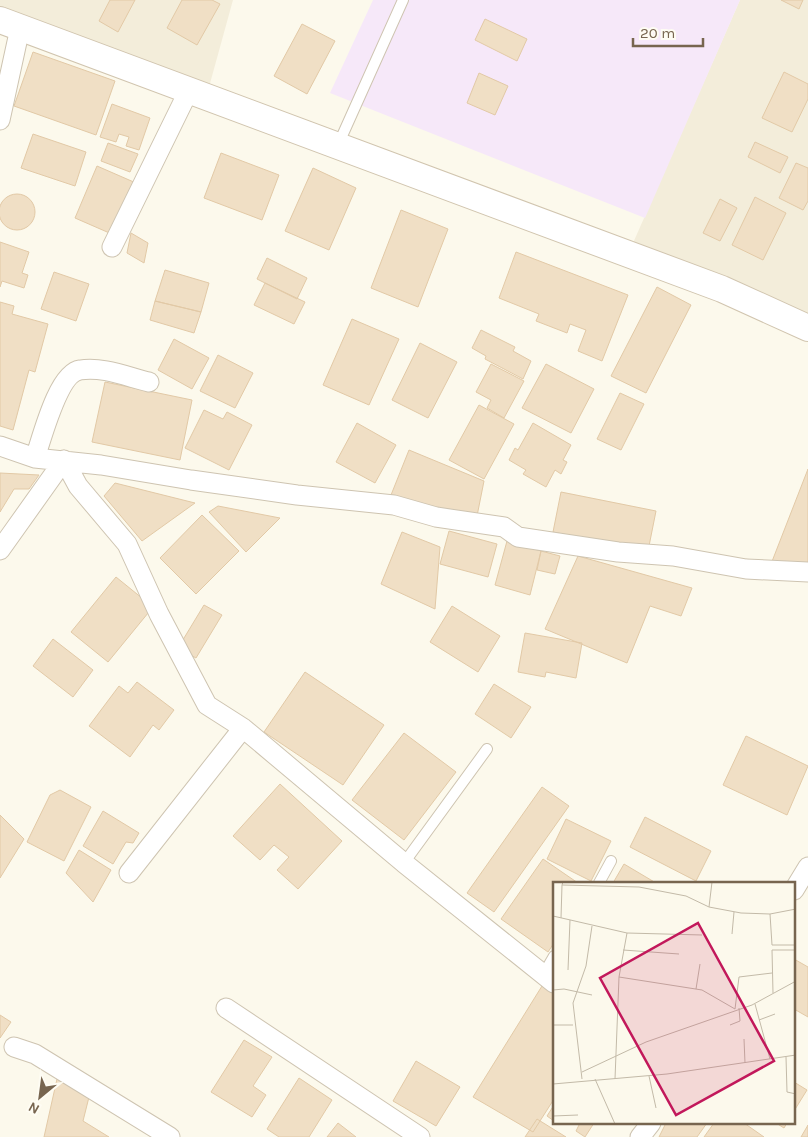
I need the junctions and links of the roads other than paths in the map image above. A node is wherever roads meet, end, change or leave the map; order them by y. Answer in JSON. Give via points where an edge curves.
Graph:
{"nodes":[{"id":1,"x":403,"y":0,"type":"edge"},
{"id":2,"x":10,"y":24,"type":"edge"},
{"id":3,"x":188,"y":90,"type":"junction"},
{"id":4,"x":0,"y":120,"type":"edge"},
{"id":5,"x":338,"y":145,"type":"junction"},
{"id":6,"x":112,"y":247,"type":"dead end"},
{"id":7,"x":808,"y":328,"type":"edge"},
{"id":8,"x":149,"y":382,"type":"dead end"},
{"id":9,"x":0,"y":446,"type":"edge"},
{"id":10,"x":35,"y":458,"type":"junction"},
{"id":11,"x":64,"y":460,"type":"junction"},
{"id":12,"x":0,"y":550,"type":"edge"},
{"id":13,"x":808,"y":572,"type":"edge"},
{"id":14,"x":242,"y":728,"type":"junction"},
{"id":15,"x":488,"y":749,"type":"dead end"},
{"id":16,"x":611,"y":860,"type":"dead end"},
{"id":17,"x":404,"y":863,"type":"junction"},
{"id":18,"x":808,"y":867,"type":"edge"},
{"id":19,"x":129,"y":873,"type":"dead end"},
{"id":20,"x":600,"y":882,"type":"edge"},
{"id":21,"x":796,"y":887,"type":"edge"},
{"id":22,"x":553,"y":961,"type":"edge"},
{"id":23,"x":549,"y":979,"type":"edge"},
{"id":24,"x":226,"y":1008,"type":"dead end"},
{"id":25,"x":14,"y":1047,"type":"dead end"},
{"id":26,"x":650,"y":1124,"type":"edge"},
{"id":27,"x":170,"y":1137,"type":"edge"},
{"id":28,"x":420,"y":1137,"type":"edge"},
{"id":29,"x":640,"y":1137,"type":"edge"}],
"edges":[{"from":1,"to":5,"type":"lane"},
{"from":2,"to":3,"type":"street"},
{"from":2,"to":4,"type":"street"},
{"from":3,"to":5,"type":"street"},
{"from":3,"to":6,"type":"street"},
{"from":5,"to":7,"type":"street","via":[[722,289]]},
{"from":8,"to":10,"type":"street","via":[[96,370],[73,373],[60,388]]},
{"from":9,"to":10,"type":"street"},
{"from":10,"to":11,"type":"street"},
{"from":11,"to":12,"type":"street"},
{"from":11,"to":13,"type":"street","via":[[210,483],[394,505],[436,517],[504,527],[518,536],[618,552],[672,556],[746,569]]},
{"from":11,"to":14,"type":"street","via":[[78,486],[127,544],[163,622],[207,704]]},
{"from":14,"to":17,"type":"street"},
{"from":14,"to":19,"type":"street"},
{"from":15,"to":17,"type":"lane"},
{"from":16,"to":20,"type":"lane"},
{"from":17,"to":23,"type":"street"},
{"from":18,"to":21,"type":"street"},
{"from":22,"to":23,"type":"lane"},
{"from":24,"to":28,"type":"street"},
{"from":25,"to":27,"type":"street","via":[[35,1054]]},
{"from":26,"to":29,"type":"street"}]}
